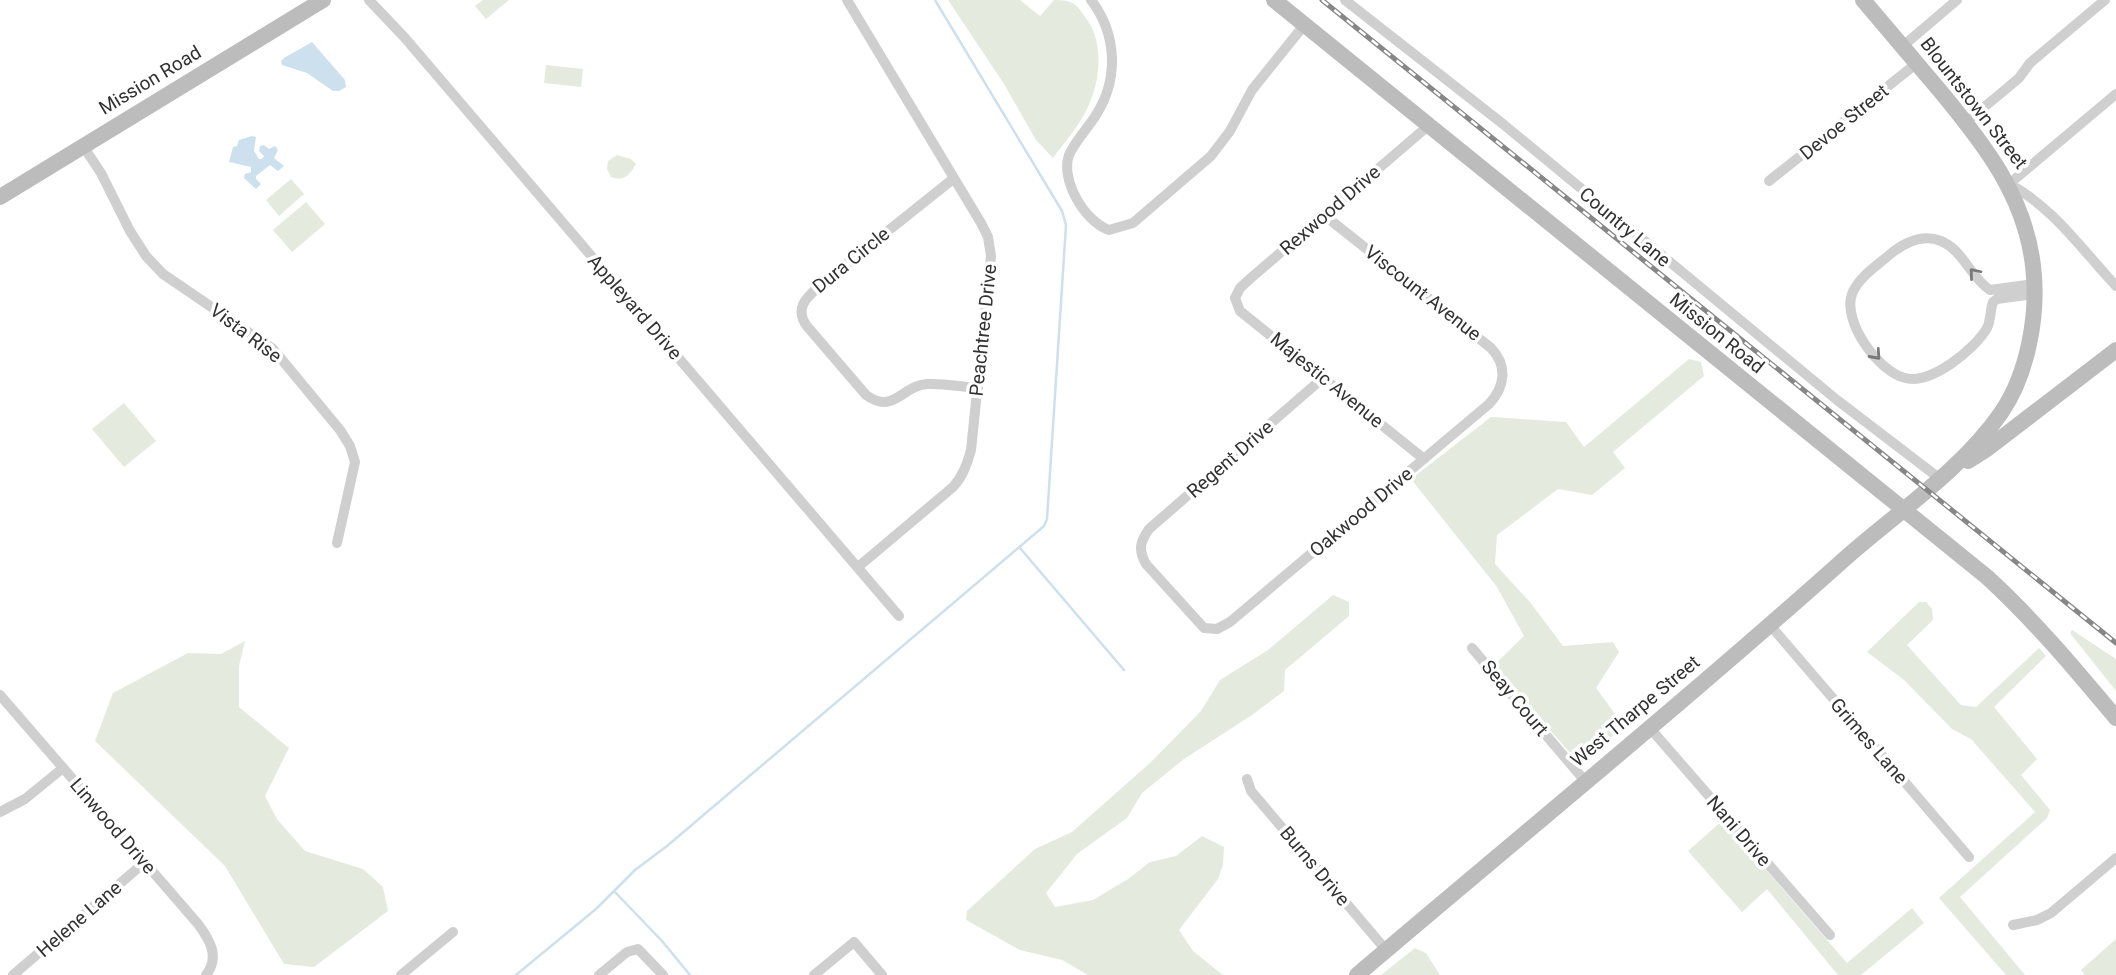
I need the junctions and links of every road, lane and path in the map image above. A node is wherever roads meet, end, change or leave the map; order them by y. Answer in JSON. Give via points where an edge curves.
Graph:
{"nodes":[{"id":1,"x":323,"y":0,"type":"edge"},
{"id":2,"x":369,"y":0,"type":"edge"},
{"id":3,"x":846,"y":0,"type":"edge"},
{"id":4,"x":1091,"y":0,"type":"edge"},
{"id":5,"x":1273,"y":0,"type":"edge"},
{"id":6,"x":1345,"y":0,"type":"edge"},
{"id":7,"x":1863,"y":0,"type":"edge"},
{"id":8,"x":1957,"y":0,"type":"edge"},
{"id":9,"x":2105,"y":0,"type":"edge"},
{"id":10,"x":1305,"y":24,"type":"junction"},
{"id":11,"x":1903,"y":46,"type":"junction"},
{"id":12,"x":1917,"y":63,"type":"junction"},
{"id":13,"x":2116,"y":94,"type":"edge"},
{"id":14,"x":1965,"y":122,"type":"junction"},
{"id":15,"x":1429,"y":126,"type":"junction"},
{"id":16,"x":83,"y":146,"type":"junction"},
{"id":17,"x":953,"y":178,"type":"junction"},
{"id":18,"x":1769,"y":181,"type":"dead end"},
{"id":19,"x":2009,"y":184,"type":"junction"},
{"id":20,"x":0,"y":197,"type":"edge"},
{"id":21,"x":1324,"y":215,"type":"junction"},
{"id":22,"x":2116,"y":286,"type":"edge"},
{"id":23,"x":2034,"y":289,"type":"junction"},
{"id":24,"x":2001,"y":294,"type":"junction"},
{"id":25,"x":1235,"y":298,"type":"joint"},
{"id":26,"x":2116,"y":350,"type":"edge"},
{"id":27,"x":1324,"y":377,"type":"junction"},
{"id":28,"x":1502,"y":382,"type":"joint"},
{"id":29,"x":978,"y":388,"type":"junction"},
{"id":30,"x":2002,"y":411,"type":"junction"},
{"id":31,"x":2031,"y":415,"type":"junction"},
{"id":32,"x":1424,"y":458,"type":"junction"},
{"id":33,"x":1939,"y":478,"type":"junction"},
{"id":34,"x":1902,"y":509,"type":"junction"},
{"id":35,"x":337,"y":543,"type":"dead end"},
{"id":36,"x":858,"y":567,"type":"junction"},
{"id":37,"x":899,"y":616,"type":"dead end"},
{"id":38,"x":1770,"y":625,"type":"junction"},
{"id":39,"x":1210,"y":630,"type":"joint"},
{"id":40,"x":1472,"y":648,"type":"dead end"},
{"id":41,"x":0,"y":695,"type":"edge"},
{"id":42,"x":2116,"y":718,"type":"edge"},
{"id":43,"x":1649,"y":727,"type":"junction"},
{"id":44,"x":63,"y":768,"type":"junction"},
{"id":45,"x":1247,"y":779,"type":"dead end"},
{"id":46,"x":1585,"y":781,"type":"junction"},
{"id":47,"x":0,"y":812,"type":"edge"},
{"id":48,"x":1969,"y":857,"type":"dead end"},
{"id":49,"x":2116,"y":858,"type":"edge"},
{"id":50,"x":145,"y":862,"type":"junction"},
{"id":51,"x":2012,"y":925,"type":"dead end"},
{"id":52,"x":453,"y":932,"type":"dead end"},
{"id":53,"x":1830,"y":935,"type":"dead end"},
{"id":54,"x":1386,"y":950,"type":"junction"},
{"id":55,"x":13,"y":975,"type":"edge"},
{"id":56,"x":206,"y":975,"type":"edge"},
{"id":57,"x":401,"y":975,"type":"edge"},
{"id":58,"x":599,"y":975,"type":"edge"},
{"id":59,"x":663,"y":975,"type":"edge"},
{"id":60,"x":814,"y":975,"type":"edge"},
{"id":61,"x":882,"y":975,"type":"edge"},
{"id":62,"x":1357,"y":975,"type":"edge"}],
"edges":[{"from":1,"to":16,"type":"main road","name":"Mission Road"},
{"from":2,"to":36,"type":"street","name":"Appleyard Drive"},
{"from":3,"to":17,"type":"street","name":"Peachtree Drive"},
{"from":4,"to":10,"type":"street","via":[[1108,29],[1110,86],[1067,166],[1088,216],[1109,230],[1133,223],[1211,156],[1252,90]]},
{"from":5,"to":10,"type":"main road","name":"Mission Road"},
{"from":6,"to":33,"type":"street","name":"Country Lane"},
{"from":7,"to":11,"type":"main road","name":"Blountstown Street"},
{"from":8,"to":11,"type":"street"},
{"from":9,"to":14,"type":"street"},
{"from":10,"to":15,"type":"main road","name":"Mission Road"},
{"from":11,"to":12,"type":"main road","name":"Blountstown Street"},
{"from":12,"to":14,"type":"main road","name":"Blountstown Street"},
{"from":12,"to":18,"type":"street","name":"Devoe Street"},
{"from":13,"to":19,"type":"street"},
{"from":14,"to":19,"type":"main road","name":"Blountstown Street"},
{"from":15,"to":21,"type":"street","name":"Rexwood Drive"},
{"from":15,"to":34,"type":"main road","name":"Mission Road"},
{"from":16,"to":20,"type":"main road","name":"Mission Road"},
{"from":16,"to":35,"type":"street","name":"Vista Rise","via":[[146,256],[163,274],[273,349],[341,430],[355,462]]},
{"from":17,"to":29,"type":"street","name":"Peachtree Drive","via":[[990,246]]},
{"from":17,"to":29,"type":"street","name":"Dura Circle","via":[[819,286],[803,302],[801,314],[872,400],[890,402],[924,384]]},
{"from":19,"to":22,"type":"street","name":"Blountstown Street","via":[[2042,206]]},
{"from":19,"to":23,"type":"main road","via":[[2031,250]]},
{"from":21,"to":25,"type":"street","name":"Rexwood Drive","via":[[1240,288]]},
{"from":21,"to":28,"type":"street","name":"Viscount Avenue","via":[[1491,348],[1502,362]]},
{"from":23,"to":24,"type":"street"},
{"from":23,"to":30,"type":"main road","via":[[2029,340]]},
{"from":24,"to":24,"type":"street","one_way":true,"via":[[1986,288],[1947,244],[1915,239],[1899,246],[1863,277],[1853,293],[1850,312],[1861,339],[1888,369],[1903,378],[1921,379],[1939,373],[1979,339],[1993,302]]},
{"from":25,"to":27,"type":"street","name":"Majestic Avenue","via":[[1240,311]]},
{"from":26,"to":31,"type":"main road"},
{"from":27,"to":32,"type":"street","name":"Majestic Avenue"},
{"from":27,"to":39,"type":"street","name":"Regent Drive","via":[[1149,529],[1140,544],[1146,564],[1199,624]]},
{"from":28,"to":32,"type":"street","name":"Oakwood Drive","via":[[1489,404]]},
{"from":29,"to":36,"type":"street","name":"Peachtree Drive","via":[[971,450],[962,475]]},
{"from":30,"to":31,"type":"main road","via":[[2019,417]]},
{"from":30,"to":33,"type":"main road","via":[[1971,451]]},
{"from":31,"to":33,"type":"main road"},
{"from":32,"to":39,"type":"street","name":"Oakwood Drive","via":[[1230,622]]},
{"from":33,"to":34,"type":"main road","name":"West Tharpe Street"},
{"from":34,"to":38,"type":"main road","name":"West Tharpe Street"},
{"from":34,"to":42,"type":"main road","name":"Mission Road","via":[[2018,605]]},
{"from":36,"to":37,"type":"street","name":"Appleyard Drive"},
{"from":38,"to":43,"type":"main road","name":"West Tharpe Street"},
{"from":38,"to":48,"type":"street","name":"Grimes Lane"},
{"from":40,"to":46,"type":"street","name":"Seay Court"},
{"from":41,"to":44,"type":"street","name":"Linwood Drive"},
{"from":43,"to":46,"type":"main road","name":"West Tharpe Street"},
{"from":43,"to":53,"type":"street","name":"Nani Drive"},
{"from":44,"to":47,"type":"street","via":[[25,799]]},
{"from":44,"to":50,"type":"street","name":"Linwood Drive"},
{"from":45,"to":54,"type":"street","name":"Burns Drive","via":[[1251,791]]},
{"from":46,"to":54,"type":"main road","name":"West Tharpe Street"},
{"from":49,"to":51,"type":"street","via":[[2051,914]]},
{"from":50,"to":55,"type":"street","name":"Helene Lane"},
{"from":50,"to":56,"type":"street","name":"Linwood Drive","via":[[207,936],[213,955]]},
{"from":52,"to":57,"type":"street"},
{"from":54,"to":62,"type":"main road","name":"West Tharpe Street"},
{"from":58,"to":59,"type":"street","via":[[627,952],[638,949]]},
{"from":60,"to":61,"type":"street","via":[[854,942]]}]}
